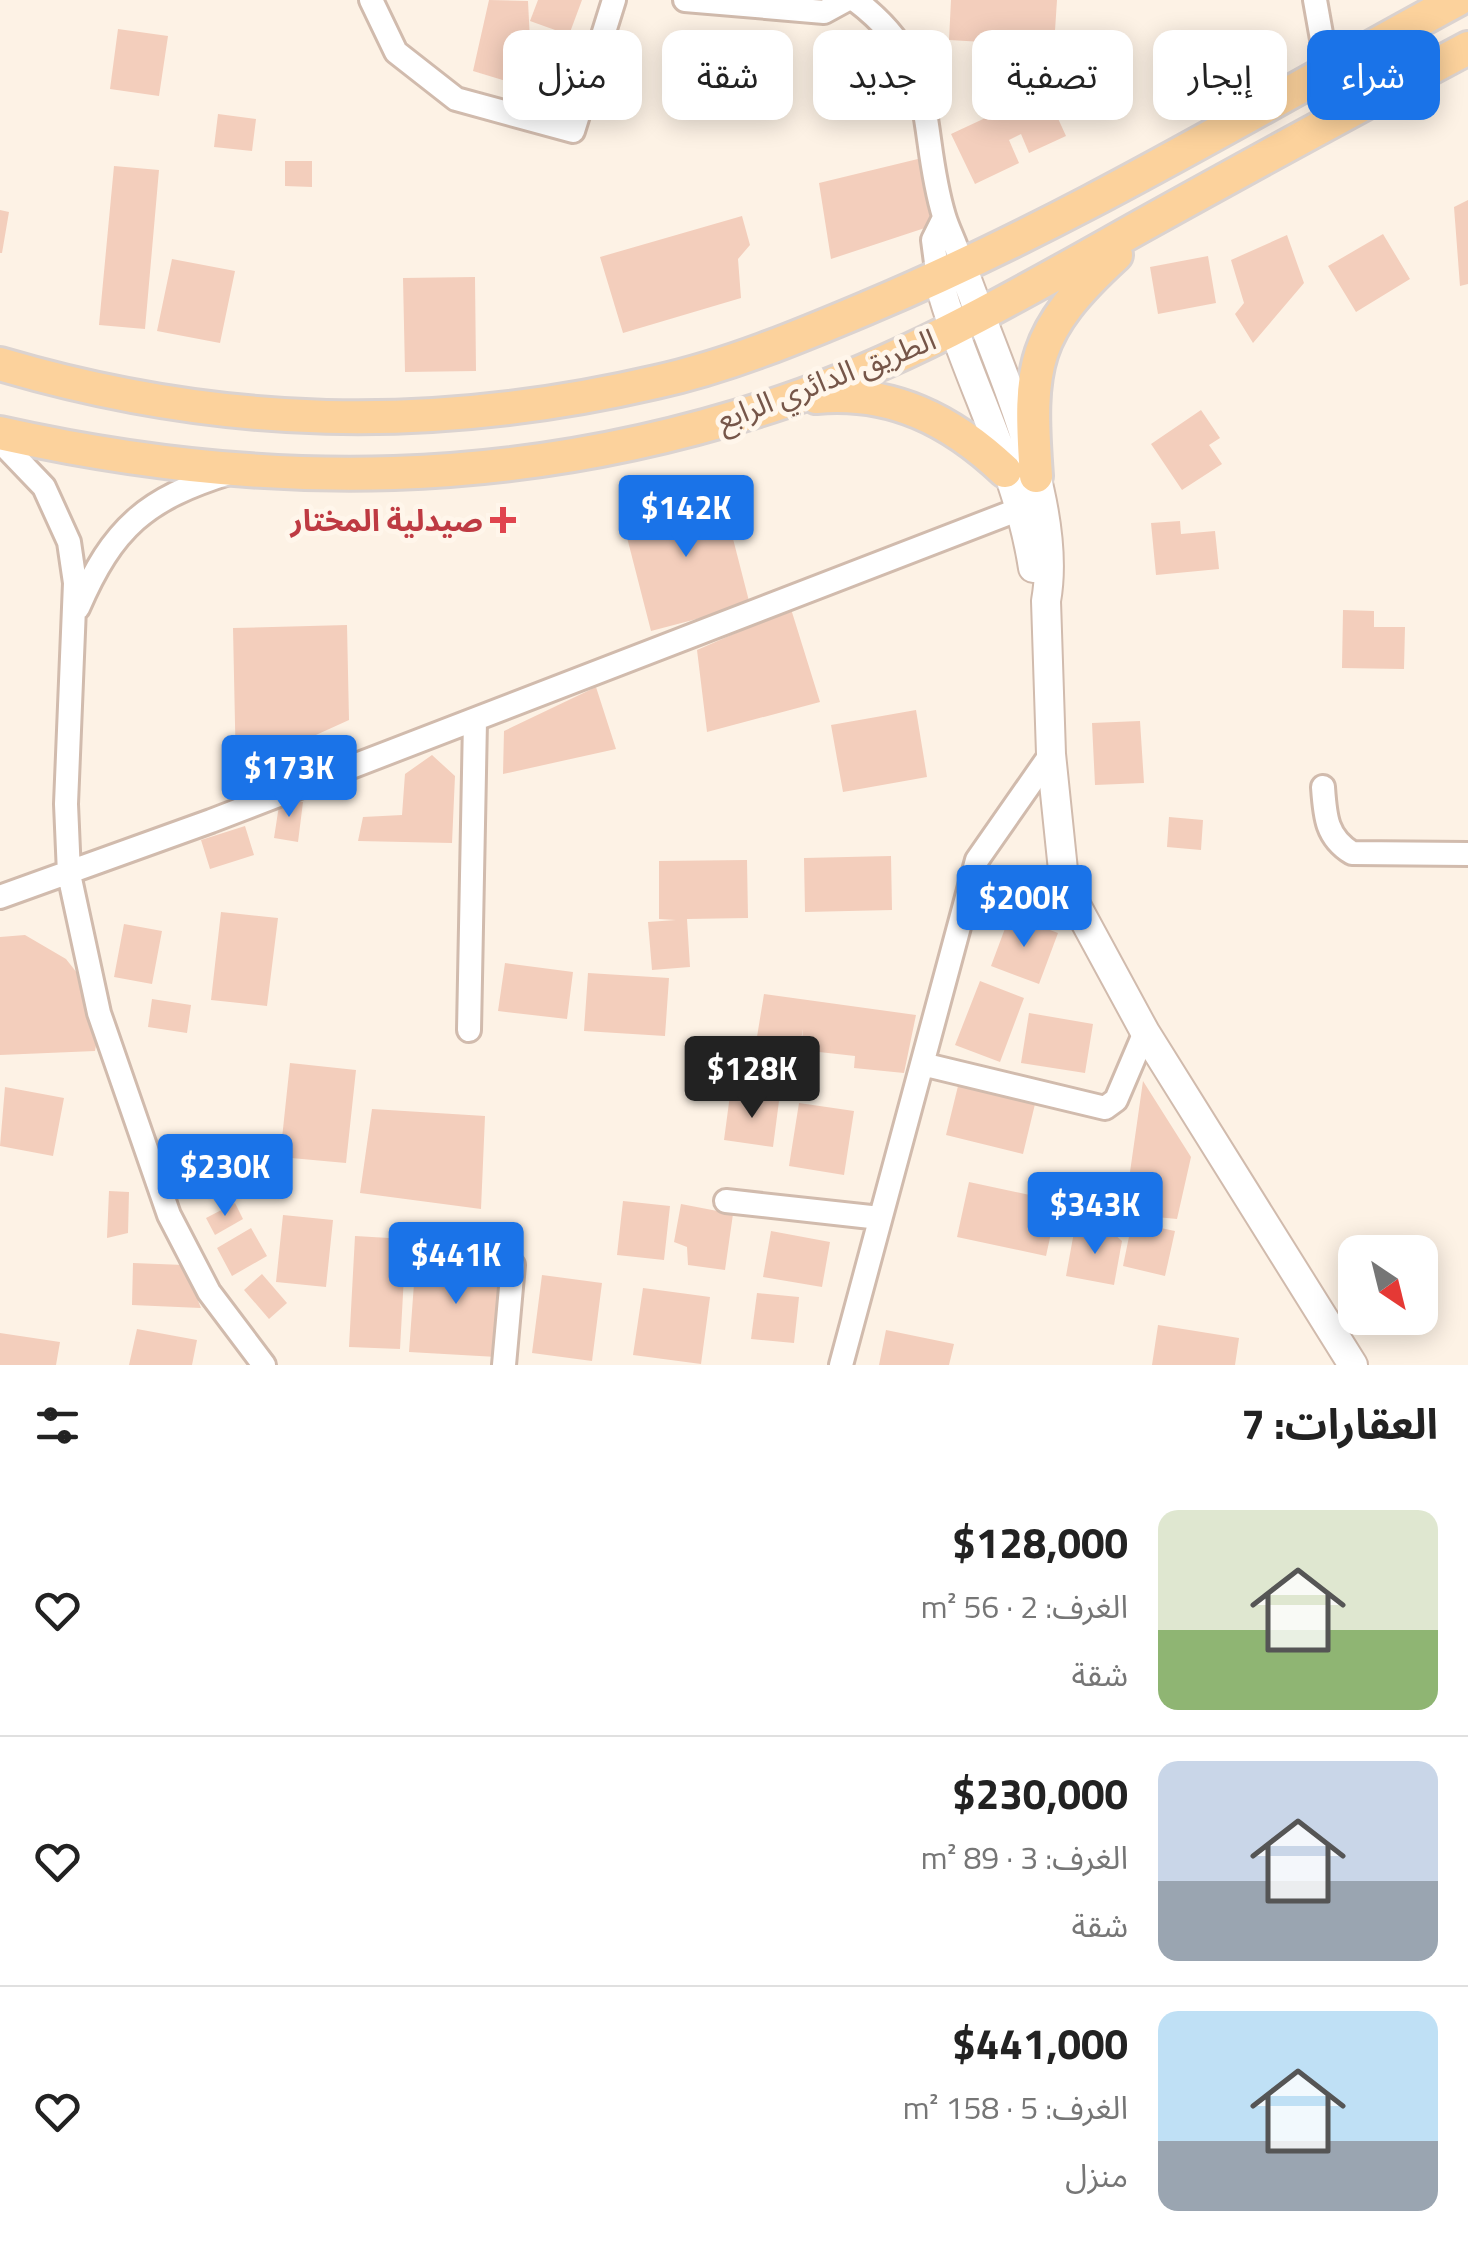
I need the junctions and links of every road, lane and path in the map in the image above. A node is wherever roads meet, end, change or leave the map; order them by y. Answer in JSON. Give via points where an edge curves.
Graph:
{"nodes":[{"id":1,"x":371,"y":0,"type":"edge"},
{"id":2,"x":614,"y":0,"type":"edge"},
{"id":3,"x":686,"y":0,"type":"edge"},
{"id":4,"x":846,"y":0,"type":"edge"},
{"id":5,"x":855,"y":0,"type":"edge"},
{"id":6,"x":1315,"y":0,"type":"edge"},
{"id":7,"x":1458,"y":0,"type":"edge"},
{"id":8,"x":1320,"y":30,"type":"edge"},
{"id":9,"x":1405,"y":30,"type":"edge"},
{"id":10,"x":1468,"y":48,"type":"edge"},
{"id":11,"x":1307,"y":85,"type":"edge"},
{"id":12,"x":1154,"y":219,"type":"junction"},
{"id":13,"x":950,"y":272,"type":"junction"},
{"id":14,"x":966,"y":323,"type":"junction"},
{"id":15,"x":0,"y":364,"type":"edge"},
{"id":16,"x":787,"y":400,"type":"junction"},
{"id":17,"x":0,"y":433,"type":"edge"},
{"id":18,"x":0,"y":441,"type":"edge"},
{"id":19,"x":231,"y":472,"type":"junction"},
{"id":20,"x":1021,"y":474,"type":"junction"},
{"id":21,"x":1020,"y":510,"type":"junction"},
{"id":22,"x":1046,"y":602,"type":"junction"},
{"id":23,"x":73,"y":620,"type":"junction"},
{"id":24,"x":475,"y":721,"type":"junction"},
{"id":25,"x":1051,"y":754,"type":"junction"},
{"id":26,"x":1323,"y":788,"type":"dead end"},
{"id":27,"x":1468,"y":854,"type":"edge"},
{"id":28,"x":69,"y":874,"type":"junction"},
{"id":29,"x":0,"y":898,"type":"edge"},
{"id":30,"x":469,"y":1030,"type":"dead end"},
{"id":31,"x":1145,"y":1032,"type":"junction"},
{"id":32,"x":922,"y":1064,"type":"junction"},
{"id":33,"x":726,"y":1201,"type":"dead end"},
{"id":34,"x":880,"y":1218,"type":"junction"},
{"id":35,"x":513,"y":1264,"type":"dead end"},
{"id":36,"x":264,"y":1365,"type":"edge"},
{"id":37,"x":504,"y":1365,"type":"edge"},
{"id":38,"x":841,"y":1365,"type":"edge"},
{"id":39,"x":1353,"y":1365,"type":"edge"}],
"edges":[{"from":1,"to":2,"type":"street","via":[[396,52],[456,99],[573,132]]},
{"from":3,"to":4,"type":"street","via":[[824,12]]},
{"from":5,"to":13,"type":"street","via":[[914,67],[944,218],[956,238]]},
{"from":6,"to":8,"type":"street"},
{"from":7,"to":9,"type":"main road","name":"الطريق الدائري الرابع"},
{"from":10,"to":12,"type":"main road","name":"الطريق الدائري الرابع"},
{"from":11,"to":13,"type":"main road","name":"الطريق الدائري الرابع"},
{"from":12,"to":14,"type":"main road","name":"الطريق الدائري الرابع"},
{"from":12,"to":20,"type":"main road","via":[[1069,299],[1046,336]]},
{"from":13,"to":14,"type":"street"},
{"from":13,"to":15,"type":"main road","name":"الطريق الدائري الرابع","via":[[789,340],[658,382],[458,414],[346,420],[249,414],[148,399]]},
{"from":14,"to":16,"type":"main road","name":"الطريق الدائري الرابع"},
{"from":14,"to":20,"type":"street"},
{"from":16,"to":19,"type":"main road","name":"الطريق الدائري الرابع","via":[[670,437],[486,470],[369,476]]},
{"from":16,"to":20,"type":"main road","via":[[850,394],[909,406]]},
{"from":17,"to":19,"type":"main road","name":"الطريق الدائري الرابع","via":[[98,455]]},
{"from":18,"to":23,"type":"street","via":[[44,487],[61,520],[74,583]]},
{"from":19,"to":23,"type":"street","via":[[169,494],[130,521],[98,565]]},
{"from":20,"to":21,"type":"street"},
{"from":20,"to":22,"type":"street","via":[[1050,577]]},
{"from":21,"to":22,"type":"street"},
{"from":21,"to":24,"type":"street"},
{"from":22,"to":25,"type":"street"},
{"from":23,"to":28,"type":"street"},
{"from":24,"to":28,"type":"street"},
{"from":24,"to":30,"type":"street"},
{"from":25,"to":31,"type":"street","via":[[1064,870],[1087,930]]},
{"from":25,"to":32,"type":"street","via":[[976,860]]},
{"from":26,"to":27,"type":"street","via":[[1325,823],[1352,853]]},
{"from":28,"to":29,"type":"street"},
{"from":28,"to":36,"type":"street","via":[[99,1013],[169,1215],[208,1292]]},
{"from":31,"to":32,"type":"street","via":[[1116,1100],[1105,1108]]},
{"from":31,"to":39,"type":"street"},
{"from":32,"to":34,"type":"street"},
{"from":33,"to":34,"type":"street"},
{"from":34,"to":38,"type":"street"},
{"from":35,"to":37,"type":"street"}]}
